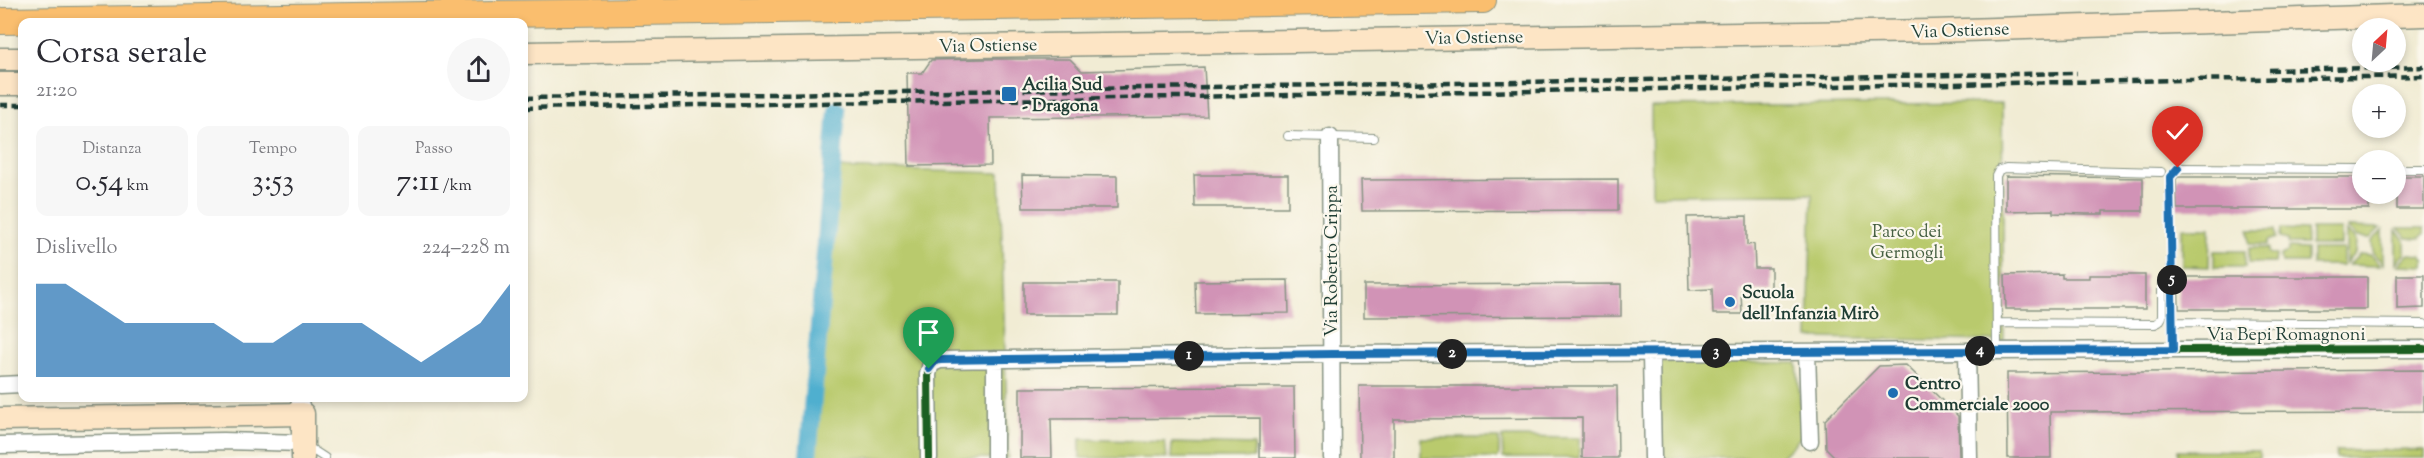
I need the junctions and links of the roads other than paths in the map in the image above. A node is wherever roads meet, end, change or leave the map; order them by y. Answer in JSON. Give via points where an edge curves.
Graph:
{"nodes":[{"id":1,"x":1483,"y":0,"type":"edge"},
{"id":2,"x":2424,"y":15,"type":"edge"},
{"id":3,"x":212,"y":18,"type":"edge"},
{"id":4,"x":0,"y":21,"type":"edge"},
{"id":5,"x":18,"y":21,"type":"edge"},
{"id":6,"x":528,"y":53,"type":"edge"},
{"id":7,"x":18,"y":59,"type":"edge"},
{"id":8,"x":0,"y":60,"type":"edge"},
{"id":9,"x":0,"y":84,"type":"edge"},
{"id":10,"x":18,"y":84,"type":"edge"},
{"id":11,"x":1288,"y":136,"type":"dead end"},
{"id":12,"x":1330,"y":137,"type":"junction"},
{"id":13,"x":1374,"y":138,"type":"dead end"},
{"id":14,"x":2352,"y":169,"type":"edge"},
{"id":15,"x":2406,"y":169,"type":"edge"},
{"id":16,"x":2424,"y":169,"type":"edge"},
{"id":17,"x":2161,"y":172,"type":"dead end"},
{"id":18,"x":2162,"y":283,"type":"dead end"},
{"id":19,"x":2173,"y":322,"type":"junction"},
{"id":20,"x":1997,"y":324,"type":"junction"},
{"id":21,"x":2424,"y":324,"type":"edge"},
{"id":22,"x":2424,"y":349,"type":"edge"},
{"id":23,"x":2173,"y":350,"type":"junction"},
{"id":24,"x":1967,"y":351,"type":"junction"},
{"id":25,"x":1997,"y":351,"type":"junction"},
{"id":26,"x":1807,"y":353,"type":"junction"},
{"id":27,"x":1332,"y":354,"type":"junction"},
{"id":28,"x":1651,"y":354,"type":"junction"},
{"id":29,"x":995,"y":359,"type":"junction"},
{"id":30,"x":18,"y":384,"type":"edge"},
{"id":31,"x":0,"y":385,"type":"edge"},
{"id":32,"x":301,"y":406,"type":"edge"},
{"id":33,"x":0,"y":419,"type":"edge"},
{"id":34,"x":1810,"y":441,"type":"dead end"},
{"id":35,"x":0,"y":445,"type":"edge"},
{"id":36,"x":303,"y":450,"type":"edge"},
{"id":37,"x":325,"y":458,"type":"edge"},
{"id":38,"x":929,"y":458,"type":"edge"},
{"id":39,"x":995,"y":458,"type":"edge"},
{"id":40,"x":1332,"y":458,"type":"edge"},
{"id":41,"x":1653,"y":458,"type":"edge"},
{"id":42,"x":1969,"y":458,"type":"edge"}],
"edges":[{"from":1,"to":3,"type":"main road"},
{"from":2,"to":6,"type":"main road","name":"Via Ostiense","via":[[1934,31]]},
{"from":4,"to":5,"type":"main road"},
{"from":7,"to":8,"type":"main road"},
{"from":9,"to":10,"type":"main road"},
{"from":11,"to":12,"type":"lane"},
{"from":12,"to":13,"type":"lane"},
{"from":12,"to":27,"type":"street","name":"Via Roberto Crippa"},
{"from":14,"to":19,"type":"lane","via":[[2178,168],[2173,172]]},
{"from":15,"to":16,"type":"lane"},
{"from":17,"to":20,"type":"lane","via":[[1999,170]]},
{"from":18,"to":20,"type":"lane","via":[[2162,317],[2155,324]]},
{"from":19,"to":21,"type":"lane"},
{"from":19,"to":23,"type":"lane"},
{"from":20,"to":25,"type":"lane"},
{"from":22,"to":23,"type":"street","name":"Via Bepi Romagnoni"},
{"from":23,"to":25,"type":"street","name":"Via Bepi Romagnoni"},
{"from":24,"to":25,"type":"street","name":"Via Bepi Romagnoni"},
{"from":24,"to":26,"type":"street","name":"Via Bepi Romagnoni"},
{"from":24,"to":42,"type":"street"},
{"from":26,"to":28,"type":"street","name":"Via Bepi Romagnoni"},
{"from":26,"to":34,"type":"street"},
{"from":27,"to":28,"type":"street","name":"Via Bepi Romagnoni"},
{"from":27,"to":29,"type":"street","name":"Via Bepi Romagnoni"},
{"from":27,"to":40,"type":"street","name":"Via Roberto Crippa"},
{"from":28,"to":41,"type":"street"},
{"from":29,"to":38,"type":"street","name":"Via Bepi Romagnoni","via":[[940,360],[931,364]]},
{"from":29,"to":39,"type":"street"},
{"from":30,"to":31,"type":"street"},
{"from":32,"to":33,"type":"main road","via":[[162,416]]},
{"from":32,"to":36,"type":"main road"},
{"from":35,"to":36,"type":"street","via":[[224,441]]},
{"from":36,"to":37,"type":"lane"}]}
